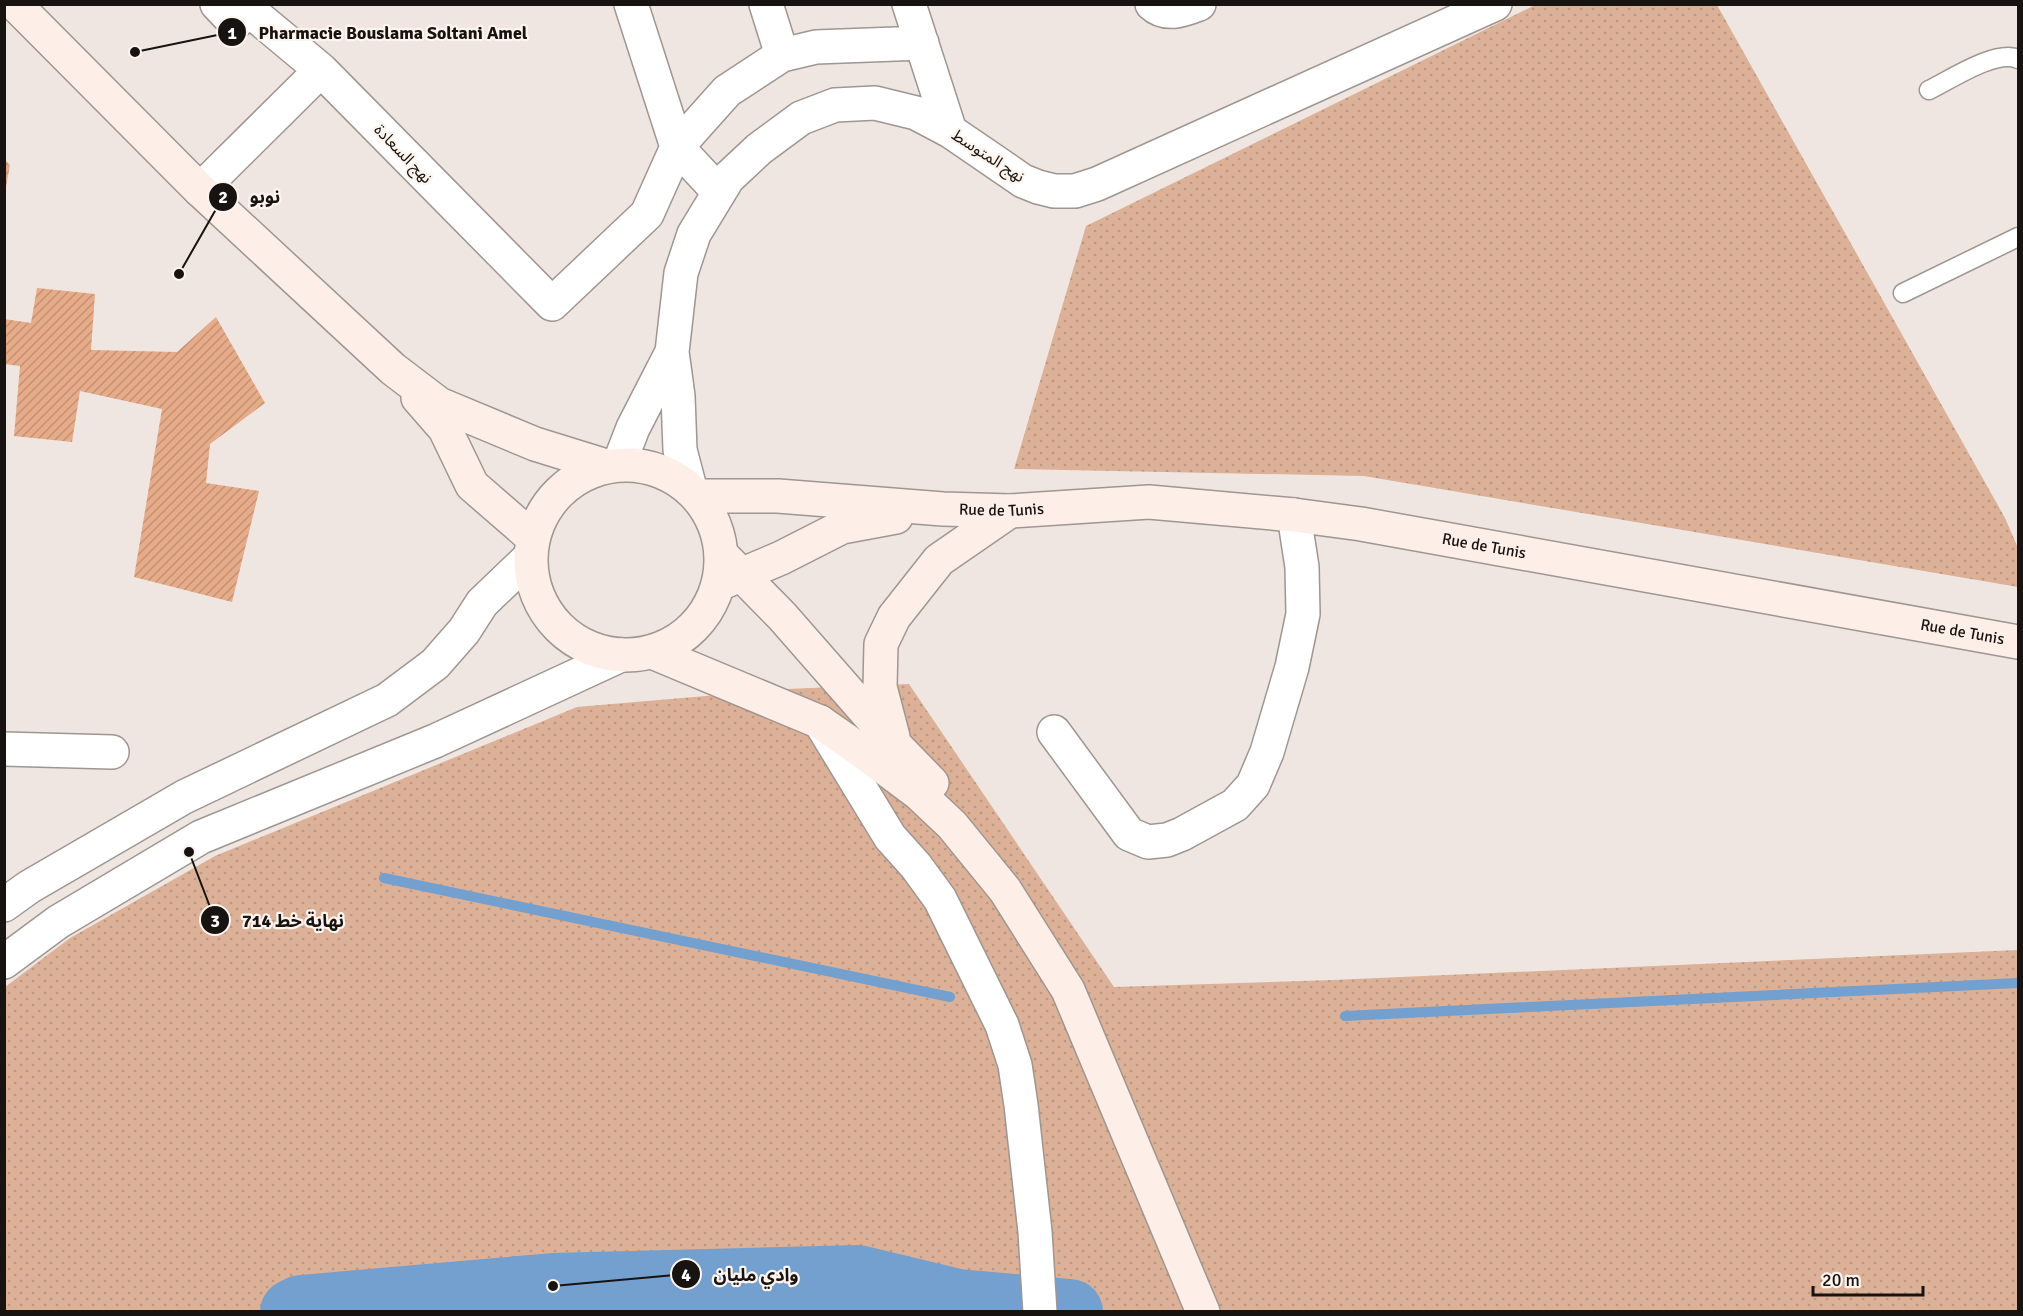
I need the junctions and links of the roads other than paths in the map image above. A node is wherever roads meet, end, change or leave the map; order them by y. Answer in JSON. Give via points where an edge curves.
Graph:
{"nodes":[{"id":1,"x":15,"y":4,"type":"edge"},
{"id":2,"x":631,"y":4,"type":"edge"},
{"id":3,"x":766,"y":4,"type":"edge"},
{"id":4,"x":909,"y":4,"type":"edge"},
{"id":5,"x":1152,"y":4,"type":"edge"},
{"id":6,"x":1199,"y":4,"type":"edge"},
{"id":7,"x":1495,"y":4,"type":"edge"},
{"id":8,"x":239,"y":10,"type":"edge"},
{"id":9,"x":922,"y":43,"type":"junction"},
{"id":10,"x":782,"y":55,"type":"junction"},
{"id":11,"x":2019,"y":59,"type":"edge"},
{"id":12,"x":321,"y":70,"type":"junction"},
{"id":13,"x":1929,"y":90,"type":"dead end"},
{"id":14,"x":950,"y":131,"type":"junction"},
{"id":15,"x":677,"y":147,"type":"junction"},
{"id":16,"x":200,"y":190,"type":"junction"},
{"id":17,"x":719,"y":192,"type":"junction"},
{"id":18,"x":2019,"y":237,"type":"edge"},
{"id":19,"x":1903,"y":293,"type":"dead end"},
{"id":20,"x":672,"y":352,"type":"junction"},
{"id":21,"x":393,"y":369,"type":"junction"},
{"id":22,"x":612,"y":465,"type":"junction"},
{"id":23,"x":694,"y":492,"type":"junction"},
{"id":24,"x":943,"y":509,"type":"junction"},
{"id":25,"x":1010,"y":511,"type":"junction"},
{"id":26,"x":1294,"y":515,"type":"junction"},
{"id":27,"x":532,"y":548,"type":"junction"},
{"id":28,"x":728,"y":572,"type":"junction"},
{"id":29,"x":2019,"y":642,"type":"edge"},
{"id":30,"x":636,"y":654,"type":"junction"},
{"id":31,"x":820,"y":722,"type":"junction"},
{"id":32,"x":1054,"y":732,"type":"dead end"},
{"id":33,"x":895,"y":745,"type":"junction"},
{"id":34,"x":4,"y":749,"type":"edge"},
{"id":35,"x":112,"y":752,"type":"dead end"},
{"id":36,"x":952,"y":825,"type":"junction"},
{"id":37,"x":4,"y":905,"type":"edge"},
{"id":38,"x":4,"y":962,"type":"edge"},
{"id":39,"x":1040,"y":1311,"type":"edge"},
{"id":40,"x":1203,"y":1311,"type":"edge"}],
"edges":[{"from":1,"to":16,"type":"main road"},
{"from":2,"to":15,"type":"street"},
{"from":3,"to":10,"type":"street"},
{"from":4,"to":9,"type":"street"},
{"from":5,"to":6,"type":"street","via":[[1158,10],[1168,11]]},
{"from":7,"to":14,"type":"street","name":"نهج المتوسط","via":[[1075,191],[1054,191],[1023,181]]},
{"from":8,"to":12,"type":"street","name":"نهج السعادة"},
{"from":9,"to":10,"type":"street","via":[[816,47]]},
{"from":9,"to":14,"type":"street"},
{"from":10,"to":15,"type":"street","via":[[727,91]]},
{"from":11,"to":13,"type":"lane","via":[[1997,57]]},
{"from":12,"to":15,"type":"street","name":"نهج السعادة","via":[[552,304],[647,214]]},
{"from":12,"to":16,"type":"street"},
{"from":14,"to":17,"type":"street","name":"نهج المتوسط","via":[[916,113],[875,103],[835,105],[801,118],[759,149],[728,177]]},
{"from":15,"to":17,"type":"street"},
{"from":16,"to":21,"type":"main road"},
{"from":17,"to":20,"type":"street","name":"نهج المتوسط","via":[[694,234],[681,273]]},
{"from":18,"to":19,"type":"lane"},
{"from":20,"to":22,"type":"street"},
{"from":20,"to":23,"type":"street","via":[[680,450]]},
{"from":21,"to":22,"type":"main road","via":[[440,404],[535,444]]},
{"from":21,"to":27,"type":"main road","via":[[445,429],[472,484]]},
{"from":22,"to":23,"type":"main road","via":[[653,468]]},
{"from":22,"to":27,"type":"main road","via":[[581,475],[559,491],[543,513]]},
{"from":23,"to":24,"type":"main road"},
{"from":23,"to":28,"type":"main road","via":[[716,524]]},
{"from":24,"to":25,"type":"main road","name":"Rue de Tunis"},
{"from":24,"to":28,"type":"main road","via":[[843,527],[781,558]]},
{"from":25,"to":26,"type":"main road","name":"Rue de Tunis","via":[[1149,502]]},
{"from":25,"to":33,"type":"main road","via":[[939,560],[894,617],[881,644],[880,687]]},
{"from":26,"to":29,"type":"main road","name":"Rue de Tunis"},
{"from":26,"to":32,"type":"street","via":[[1302,567],[1303,614],[1267,752],[1253,785],[1235,805],[1182,834],[1148,842],[1129,834]]},
{"from":27,"to":30,"type":"main road","via":[[534,586],[546,613],[566,634],[591,649]]},
{"from":27,"to":37,"type":"street","via":[[482,603],[435,664],[387,700],[184,797]]},
{"from":28,"to":30,"type":"main road","via":[[697,625],[680,639]]},
{"from":28,"to":33,"type":"main road","via":[[782,616]]},
{"from":30,"to":31,"type":"main road"},
{"from":30,"to":38,"type":"street","via":[[201,837],[58,922]]},
{"from":31,"to":36,"type":"main road","via":[[892,773]]},
{"from":31,"to":39,"type":"street","via":[[890,837],[940,899],[1002,1025],[1015,1065],[1021,1105]]},
{"from":33,"to":36,"type":"main road","via":[[937,788]]},
{"from":34,"to":35,"type":"street"},
{"from":36,"to":40,"type":"main road","via":[[1005,890],[1068,990]]}]}
